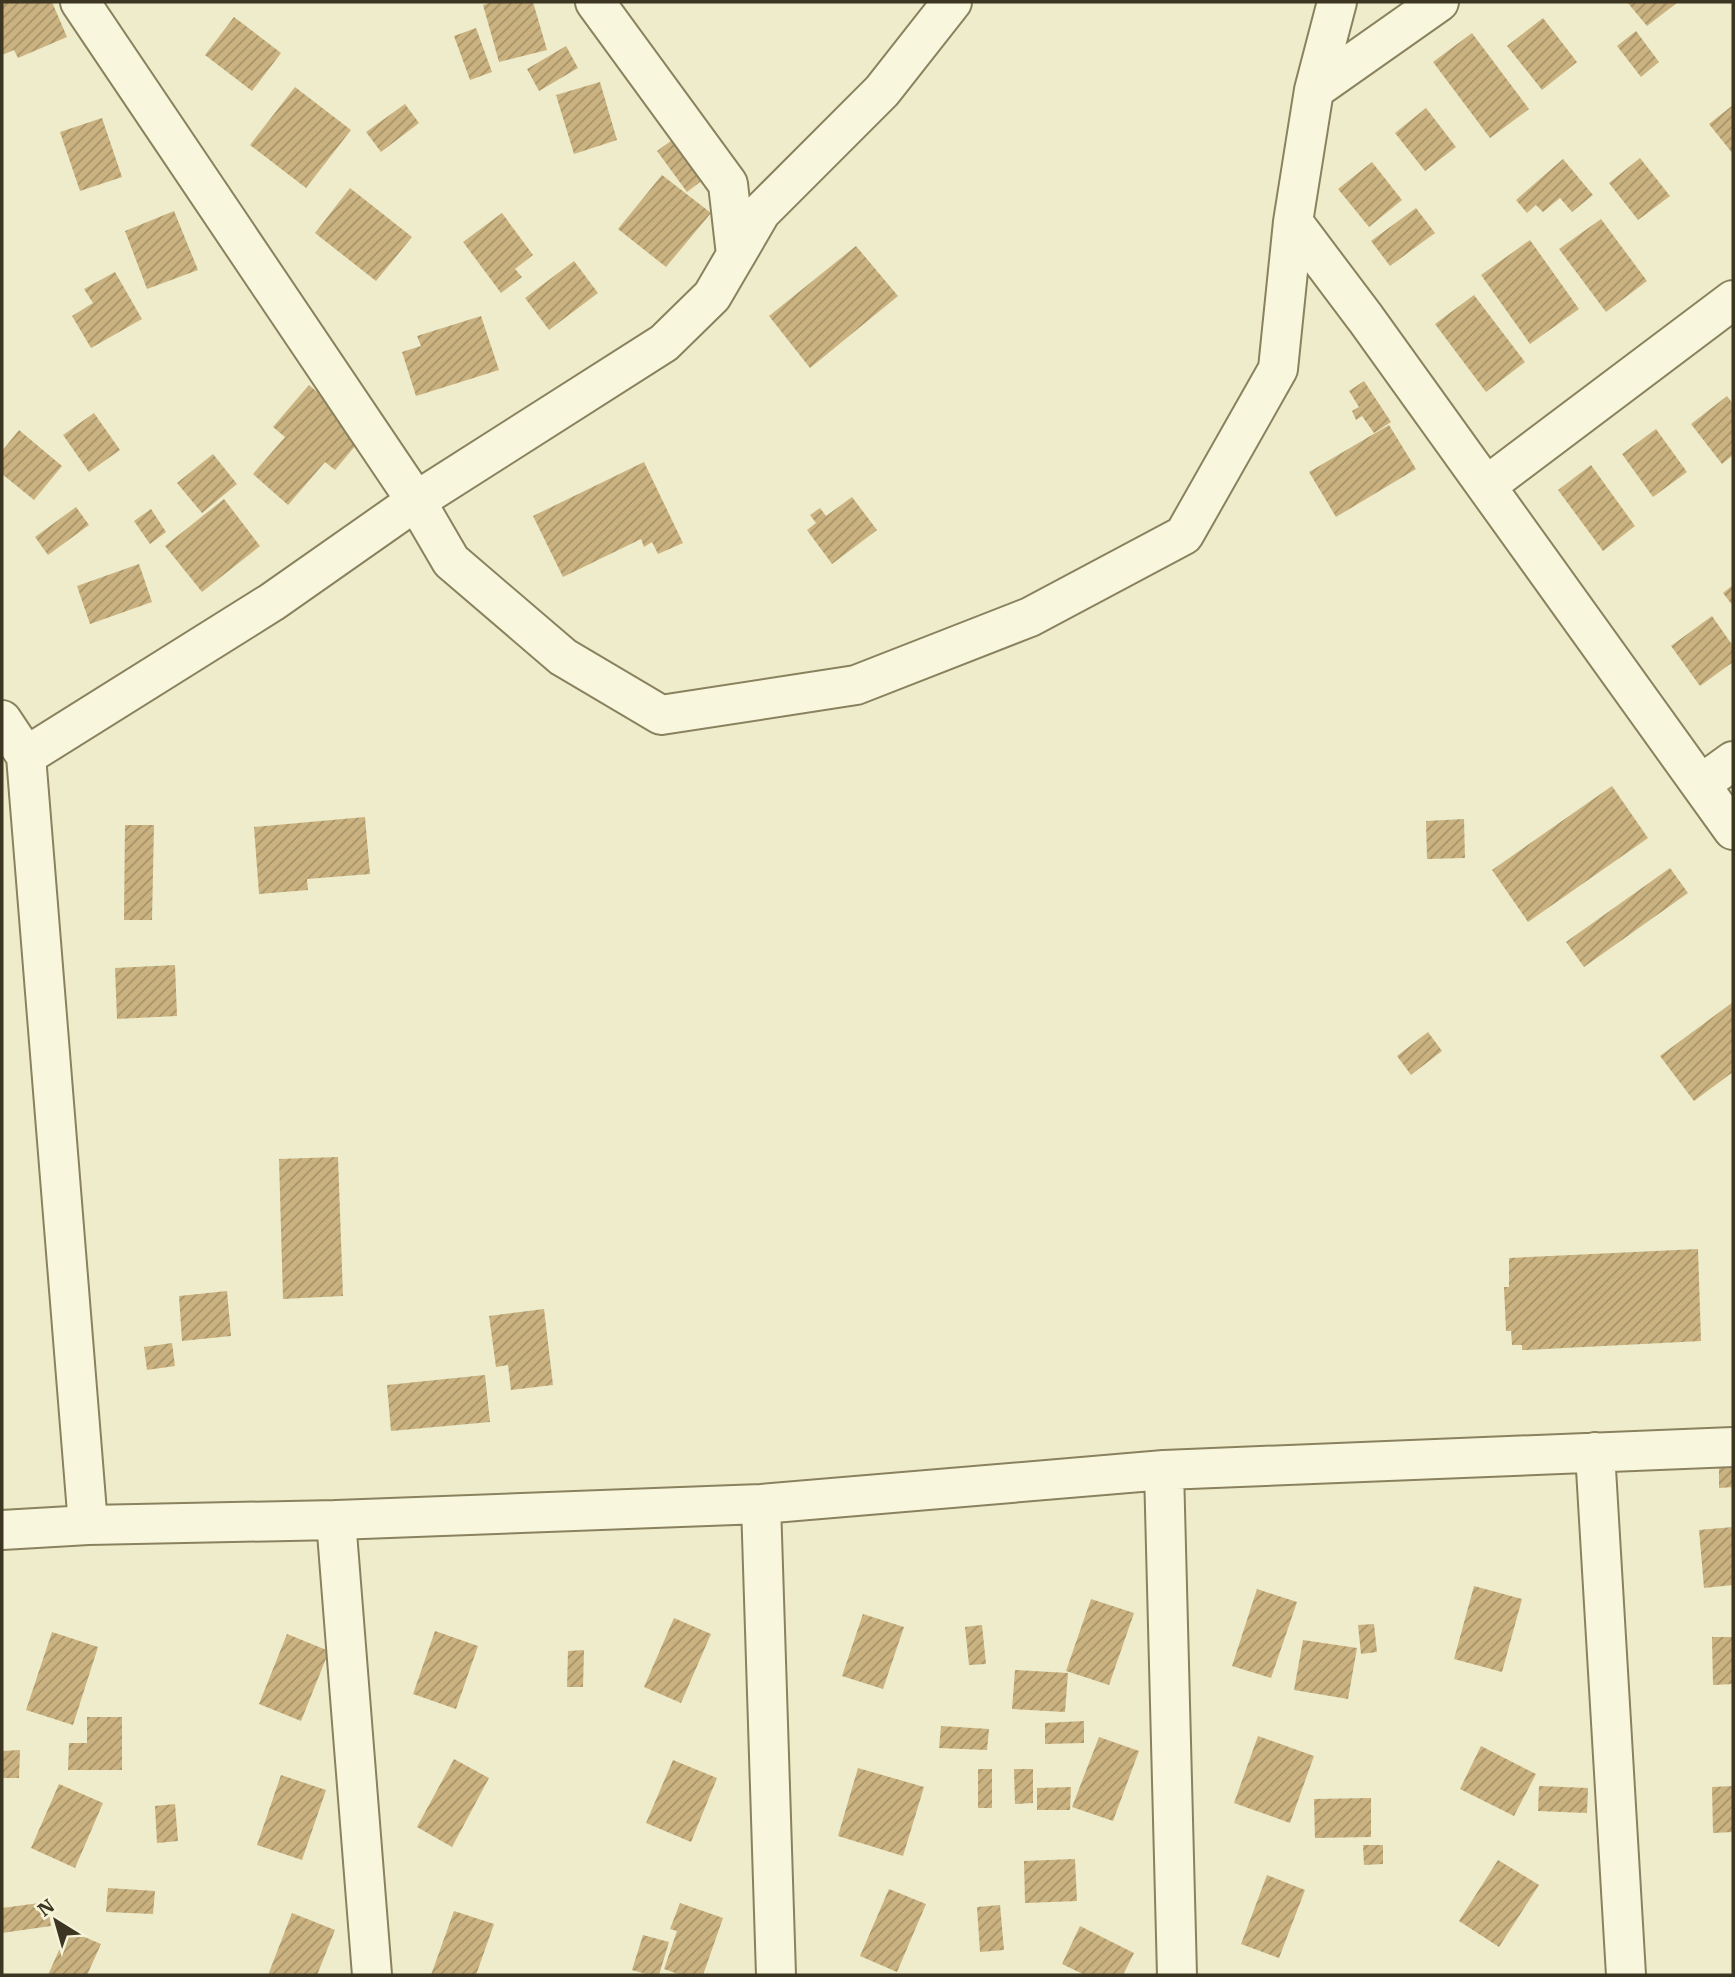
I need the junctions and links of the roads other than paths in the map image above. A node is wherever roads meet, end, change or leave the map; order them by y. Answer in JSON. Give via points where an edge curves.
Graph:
{"nodes":[{"id":1,"x":80,"y":2,"type":"edge"},
{"id":2,"x":595,"y":2,"type":"edge"},
{"id":3,"x":952,"y":2,"type":"edge"},
{"id":4,"x":1337,"y":2,"type":"edge"},
{"id":5,"x":1439,"y":2,"type":"edge"},
{"id":6,"x":1314,"y":90,"type":"junction"},
{"id":7,"x":1293,"y":222,"type":"junction"},
{"id":8,"x":736,"y":255,"type":"junction"},
{"id":9,"x":1733,"y":300,"type":"edge"},
{"id":10,"x":1486,"y":486,"type":"junction"},
{"id":11,"x":416,"y":501,"type":"junction"},
{"id":12,"x":2,"y":720,"type":"edge"},
{"id":13,"x":26,"y":756,"type":"junction"},
{"id":14,"x":1733,"y":761,"type":"edge"},
{"id":15,"x":1701,"y":784,"type":"junction"},
{"id":16,"x":1733,"y":830,"type":"edge"},
{"id":17,"x":1733,"y":1447,"type":"edge"},
{"id":18,"x":1595,"y":1452,"type":"junction"},
{"id":19,"x":1164,"y":1470,"type":"junction"},
{"id":20,"x":761,"y":1504,"type":"junction"},
{"id":21,"x":336,"y":1520,"type":"junction"},
{"id":22,"x":88,"y":1525,"type":"junction"},
{"id":23,"x":2,"y":1530,"type":"edge"},
{"id":24,"x":372,"y":1975,"type":"edge"},
{"id":25,"x":776,"y":1975,"type":"edge"},
{"id":26,"x":1177,"y":1975,"type":"edge"},
{"id":27,"x":1626,"y":1975,"type":"edge"}],
"edges":[{"from":1,"to":11,"type":"street"},
{"from":2,"to":8,"type":"street","via":[[728,184]]},
{"from":3,"to":8,"type":"street","via":[[882,91],[761,212]]},
{"from":4,"to":6,"type":"street"},
{"from":5,"to":6,"type":"street"},
{"from":6,"to":7,"type":"street"},
{"from":7,"to":10,"type":"street"},
{"from":7,"to":11,"type":"street","via":[[1278,369],[1184,536],[1030,617],[856,685],[661,715],[563,657],[451,561]]},
{"from":8,"to":11,"type":"street","via":[[712,296],[664,343]]},
{"from":9,"to":10,"type":"street"},
{"from":10,"to":15,"type":"street"},
{"from":11,"to":13,"type":"street","via":[[272,602]]},
{"from":12,"to":13,"type":"street"},
{"from":13,"to":22,"type":"street"},
{"from":14,"to":15,"type":"street"},
{"from":15,"to":16,"type":"street"},
{"from":17,"to":18,"type":"street"},
{"from":18,"to":19,"type":"street"},
{"from":18,"to":27,"type":"street"},
{"from":19,"to":20,"type":"street"},
{"from":19,"to":26,"type":"street"},
{"from":20,"to":21,"type":"street"},
{"from":20,"to":25,"type":"street"},
{"from":21,"to":22,"type":"street"},
{"from":21,"to":24,"type":"street"},
{"from":22,"to":23,"type":"street"}]}
